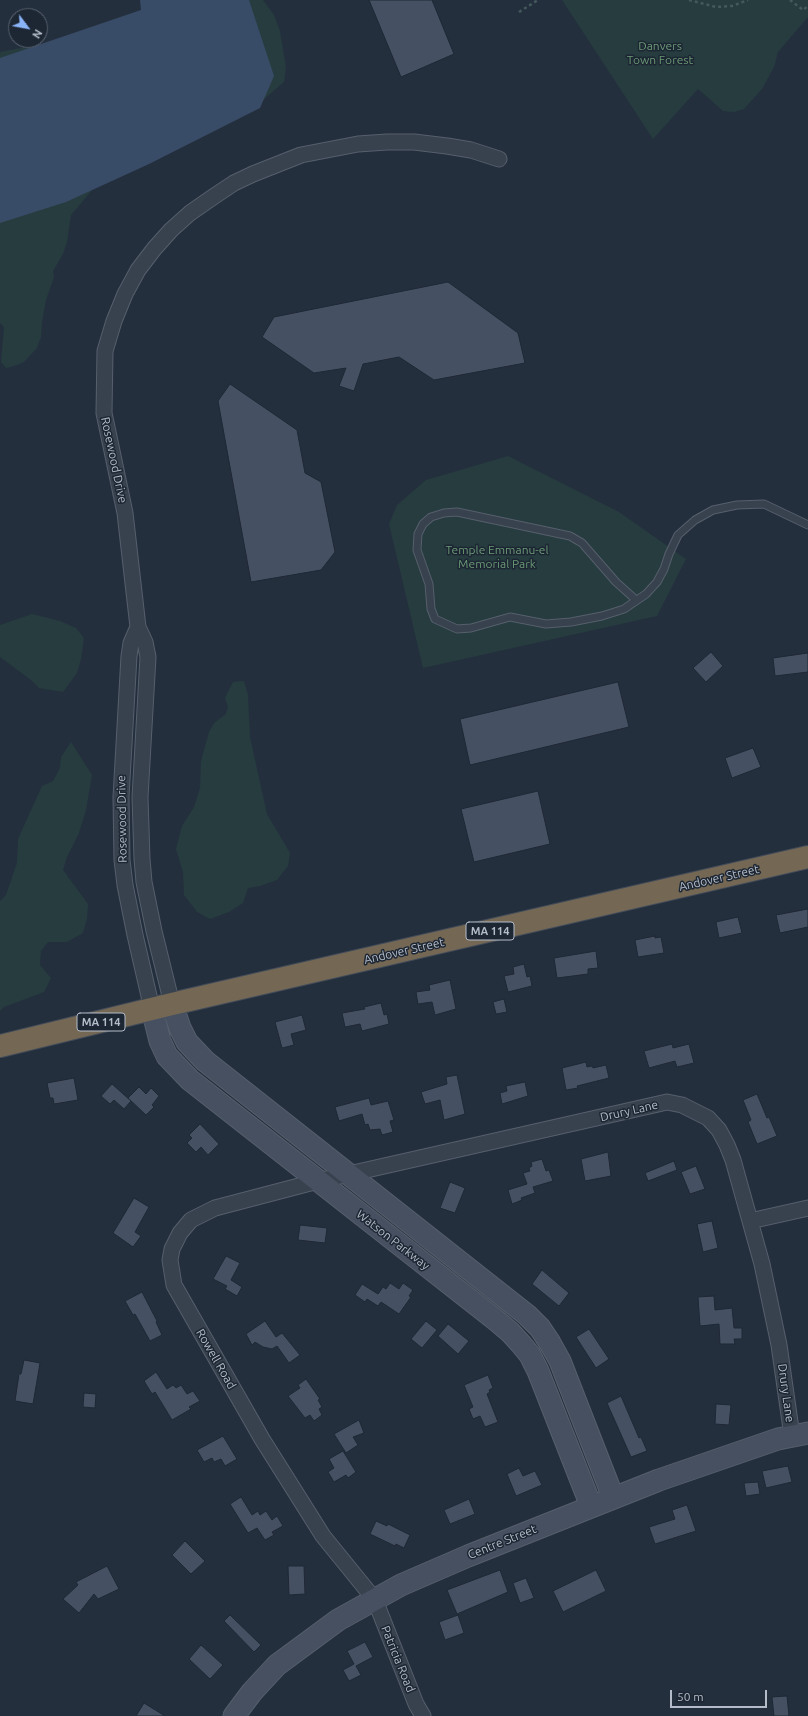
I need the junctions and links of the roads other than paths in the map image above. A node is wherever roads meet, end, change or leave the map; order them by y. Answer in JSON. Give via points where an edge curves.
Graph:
{"nodes":[{"id":1,"x":499,"y":159,"type":"dead end"},
{"id":2,"x":808,"y":525,"type":"edge"},
{"id":3,"x":636,"y":600,"type":"junction"},
{"id":4,"x":138,"y":628,"type":"junction"},
{"id":5,"x":808,"y":857,"type":"edge"},
{"id":6,"x":162,"y":1007,"type":"junction"},
{"id":7,"x":0,"y":1046,"type":"edge"},
{"id":8,"x":350,"y":1175,"type":"junction"},
{"id":9,"x":318,"y":1181,"type":"junction"},
{"id":10,"x":808,"y":1208,"type":"edge"},
{"id":11,"x":750,"y":1221,"type":"junction"},
{"id":12,"x":800,"y":1435,"type":"edge"},
{"id":13,"x":613,"y":1497,"type":"junction"},
{"id":14,"x":591,"y":1506,"type":"junction"},
{"id":15,"x":375,"y":1600,"type":"junction"},
{"id":16,"x":234,"y":1716,"type":"edge"},
{"id":17,"x":424,"y":1716,"type":"edge"}],
"edges":[{"from":1,"to":4,"type":"street","name":"Rosewood Drive","via":[[471,150],[414,142],[358,144],[301,155],[234,183],[190,213],[154,249],[138,270],[114,321],[106,351],[104,382],[104,413],[125,513]]},
{"from":2,"to":3,"type":"lane","via":[[764,504],[737,505],[713,510],[695,520],[678,535],[657,582]]},
{"from":3,"to":3,"type":"lane","via":[[624,609],[571,622],[546,624],[510,617],[471,628],[457,629],[435,619],[431,609],[429,584],[416,550],[418,534],[423,524],[431,517],[444,512],[457,512],[570,536],[582,543],[616,582]]},
{"from":4,"to":6,"type":"street","name":"Rosewood Drive","via":[[148,656],[140,797],[142,859],[154,931]]},
{"from":4,"to":6,"type":"street","name":"Rosewood Drive","via":[[131,643],[128,663],[121,797],[122,860],[135,935]]},
{"from":5,"to":6,"type":"highway","name":"Andover Street","number":"MA 114"},
{"from":6,"to":7,"type":"highway","name":"Andover Street","number":"MA 114"},
{"from":6,"to":8,"type":"main road","name":"Watson Parkway","via":[[196,1053]]},
{"from":6,"to":9,"type":"main road","name":"Watson Parkway","via":[[160,1041],[167,1056],[179,1070]]},
{"from":8,"to":9,"type":"street","name":"Drury Lane"},
{"from":8,"to":11,"type":"street","name":"Drury Lane","via":[[668,1102],[682,1105],[708,1118],[719,1130],[728,1145]]},
{"from":8,"to":13,"type":"main road","name":"Watson Parkway","via":[[540,1328],[560,1361]]},
{"from":9,"to":14,"type":"main road","name":"Watson Parkway","via":[[497,1321],[521,1344],[538,1371]]},
{"from":9,"to":15,"type":"street","name":"Rowell Road","via":[[216,1208],[191,1220],[172,1248],[171,1272],[180,1296],[270,1452],[323,1536]]},
{"from":10,"to":11,"type":"street"},
{"from":11,"to":12,"type":"street","name":"Drury Lane"},
{"from":12,"to":13,"type":"main road","name":"Centre Street","via":[[740,1451]]},
{"from":13,"to":14,"type":"main road","name":"Centre Street"},
{"from":14,"to":15,"type":"main road","name":"Centre Street","via":[[408,1582]]},
{"from":15,"to":16,"type":"main road","name":"Centre Street","via":[[338,1620],[277,1665]]},
{"from":15,"to":17,"type":"street","name":"Patricia Road","via":[[416,1704]]}]}
